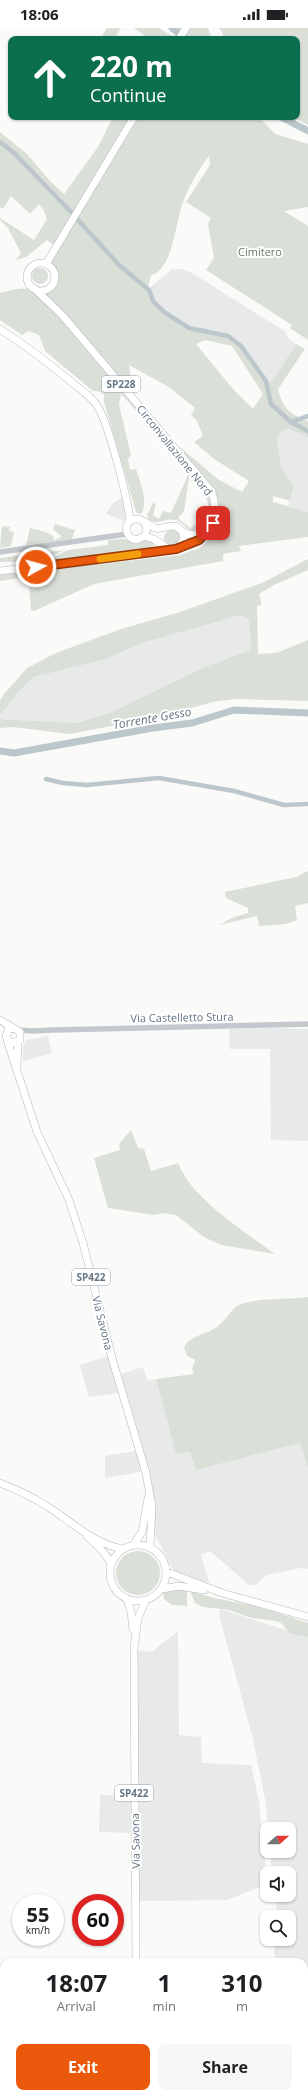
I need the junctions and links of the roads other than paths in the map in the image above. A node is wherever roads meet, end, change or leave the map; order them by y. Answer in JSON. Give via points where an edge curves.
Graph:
{"nodes":[{"id":1,"x":132,"y":120,"type":"edge"},
{"id":2,"x":46,"y":264,"type":"junction"},
{"id":3,"x":51,"y":286,"type":"junction"},
{"id":4,"x":35,"y":289,"type":"junction"},
{"id":5,"x":47,"y":298,"type":"junction"},
{"id":6,"x":0,"y":329,"type":"edge"},
{"id":7,"x":137,"y":521,"type":"junction"},
{"id":8,"x":164,"y":528,"type":"junction"},
{"id":9,"x":182,"y":531,"type":"junction"},
{"id":10,"x":127,"y":534,"type":"junction"},
{"id":11,"x":203,"y":535,"type":"junction"},
{"id":12,"x":145,"y":536,"type":"junction"},
{"id":13,"x":160,"y":543,"type":"junction"},
{"id":14,"x":181,"y":546,"type":"junction"},
{"id":15,"x":170,"y":550,"type":"junction"},
{"id":16,"x":0,"y":552,"type":"edge"},
{"id":17,"x":150,"y":553,"type":"junction"},
{"id":18,"x":0,"y":571,"type":"edge"},
{"id":19,"x":0,"y":1020,"type":"edge"},
{"id":20,"x":308,"y":1024,"type":"edge"},
{"id":21,"x":15,"y":1029,"type":"junction"},
{"id":22,"x":0,"y":1030,"type":"edge"},
{"id":23,"x":33,"y":1031,"type":"junction"},
{"id":24,"x":6,"y":1038,"type":"junction"},
{"id":25,"x":19,"y":1041,"type":"junction"},
{"id":26,"x":17,"y":1070,"type":"junction"},
{"id":27,"x":0,"y":1483,"type":"edge"},
{"id":28,"x":149,"y":1490,"type":"junction"},
{"id":29,"x":75,"y":1526,"type":"junction"},
{"id":30,"x":134,"y":1544,"type":"junction"},
{"id":31,"x":150,"y":1547,"type":"junction"},
{"id":32,"x":123,"y":1549,"type":"junction"},
{"id":33,"x":111,"y":1566,"type":"junction"},
{"id":34,"x":167,"y":1572,"type":"junction"},
{"id":35,"x":197,"y":1587,"type":"junction"},
{"id":36,"x":162,"y":1589,"type":"junction"},
{"id":37,"x":127,"y":1599,"type":"junction"},
{"id":38,"x":146,"y":1600,"type":"junction"},
{"id":39,"x":308,"y":1617,"type":"edge"},
{"id":40,"x":134,"y":1640,"type":"junction"},
{"id":41,"x":137,"y":1946,"type":"junction"},
{"id":42,"x":136,"y":1958,"type":"edge"},
{"id":43,"x":141,"y":1958,"type":"edge"}],
"edges":[{"from":1,"to":2,"type":"main road"},
{"from":2,"to":3,"type":"main road","via":[[54,273]]},
{"from":2,"to":4,"type":"main road","via":[[38,263],[29,271],[28,281]]},
{"from":3,"to":4,"type":"main road","via":[[43,290]]},
{"from":3,"to":5,"type":"main road","via":[[47,290]]},
{"from":4,"to":5,"type":"main road","name":"Circonvallazione Nord"},
{"from":5,"to":11,"type":"main road","name":"Circonvallazione Nord","number":"SP228","via":[[212,492],[216,507],[213,523]]},
{"from":6,"to":7,"type":"main road","via":[[43,357],[96,404],[103,418],[129,507]]},
{"from":7,"to":8,"type":"main road"},
{"from":7,"to":10,"type":"main road","via":[[126,526]]},
{"from":7,"to":12,"type":"main road","via":[[147,528]]},
{"from":8,"to":9,"type":"main road","via":[[172,525]]},
{"from":8,"to":13,"type":"main road","via":[[160,535]]},
{"from":9,"to":11,"type":"main road"},
{"from":9,"to":14,"type":"main road","via":[[184,539]]},
{"from":10,"to":12,"type":"main road","via":[[136,540]]},
{"from":10,"to":16,"type":"street"},
{"from":11,"to":14,"type":"main road","name":"Circonvallazione Nord","via":[[189,545]]},
{"from":12,"to":13,"type":"main road"},
{"from":13,"to":15,"type":"main road"},
{"from":13,"to":17,"type":"main road","via":[[158,548]]},
{"from":14,"to":15,"type":"main road"},
{"from":15,"to":17,"type":"main road"},
{"from":17,"to":18,"type":"main road"},
{"from":19,"to":21,"type":"main road"},
{"from":20,"to":23,"type":"street","name":"Via Castelletto Stura"},
{"from":21,"to":23,"type":"street","name":"Via Castelletto Stura"},
{"from":21,"to":24,"type":"main road","via":[[7,1032]]},
{"from":21,"to":25,"type":"main road","number":"SP422","via":[[21,1034]]},
{"from":22,"to":24,"type":"main road","name":"Via Savona","number":"SP422"},
{"from":23,"to":25,"type":"street"},
{"from":24,"to":25,"type":"main road","via":[[11,1043]]},
{"from":24,"to":26,"type":"main road","name":"Via Savona","number":"SP422"},
{"from":25,"to":26,"type":"main road","name":"Via Savona","number":"SP422"},
{"from":26,"to":28,"type":"main road","name":"Via Savona","number":"SP422","via":[[37,1132],[77,1220]]},
{"from":27,"to":29,"type":"main road","via":[[45,1505]]},
{"from":28,"to":30,"type":"main road","name":"Via Savona","number":"SP422","via":[[144,1525]]},
{"from":28,"to":31,"type":"main road","name":"Via Savona","number":"SP422","via":[[152,1507]]},
{"from":29,"to":32,"type":"main road","via":[[108,1545]]},
{"from":29,"to":33,"type":"main road","via":[[101,1549]]},
{"from":30,"to":31,"type":"main road"},
{"from":30,"to":32,"type":"main road"},
{"from":31,"to":34,"type":"main road","via":[[162,1557]]},
{"from":32,"to":33,"type":"main road"},
{"from":33,"to":37,"type":"main road","via":[[114,1587]]},
{"from":34,"to":35,"type":"main road"},
{"from":34,"to":36,"type":"main road"},
{"from":35,"to":36,"type":"main road","via":[[179,1586]]},
{"from":35,"to":39,"type":"main road"},
{"from":36,"to":38,"type":"main road","via":[[156,1596]]},
{"from":37,"to":38,"type":"main road"},
{"from":37,"to":40,"type":"main road","name":"Via Savona","number":"SP422"},
{"from":38,"to":40,"type":"main road","name":"Via Savona","number":"SP422","via":[[138,1618]]},
{"from":40,"to":41,"type":"main road","name":"Via Savona","number":"SP422"},
{"from":41,"to":42,"type":"main road","name":"Via Savona","number":"SP422"},
{"from":41,"to":43,"type":"main road","name":"Via Savona","number":"SP422"}]}
